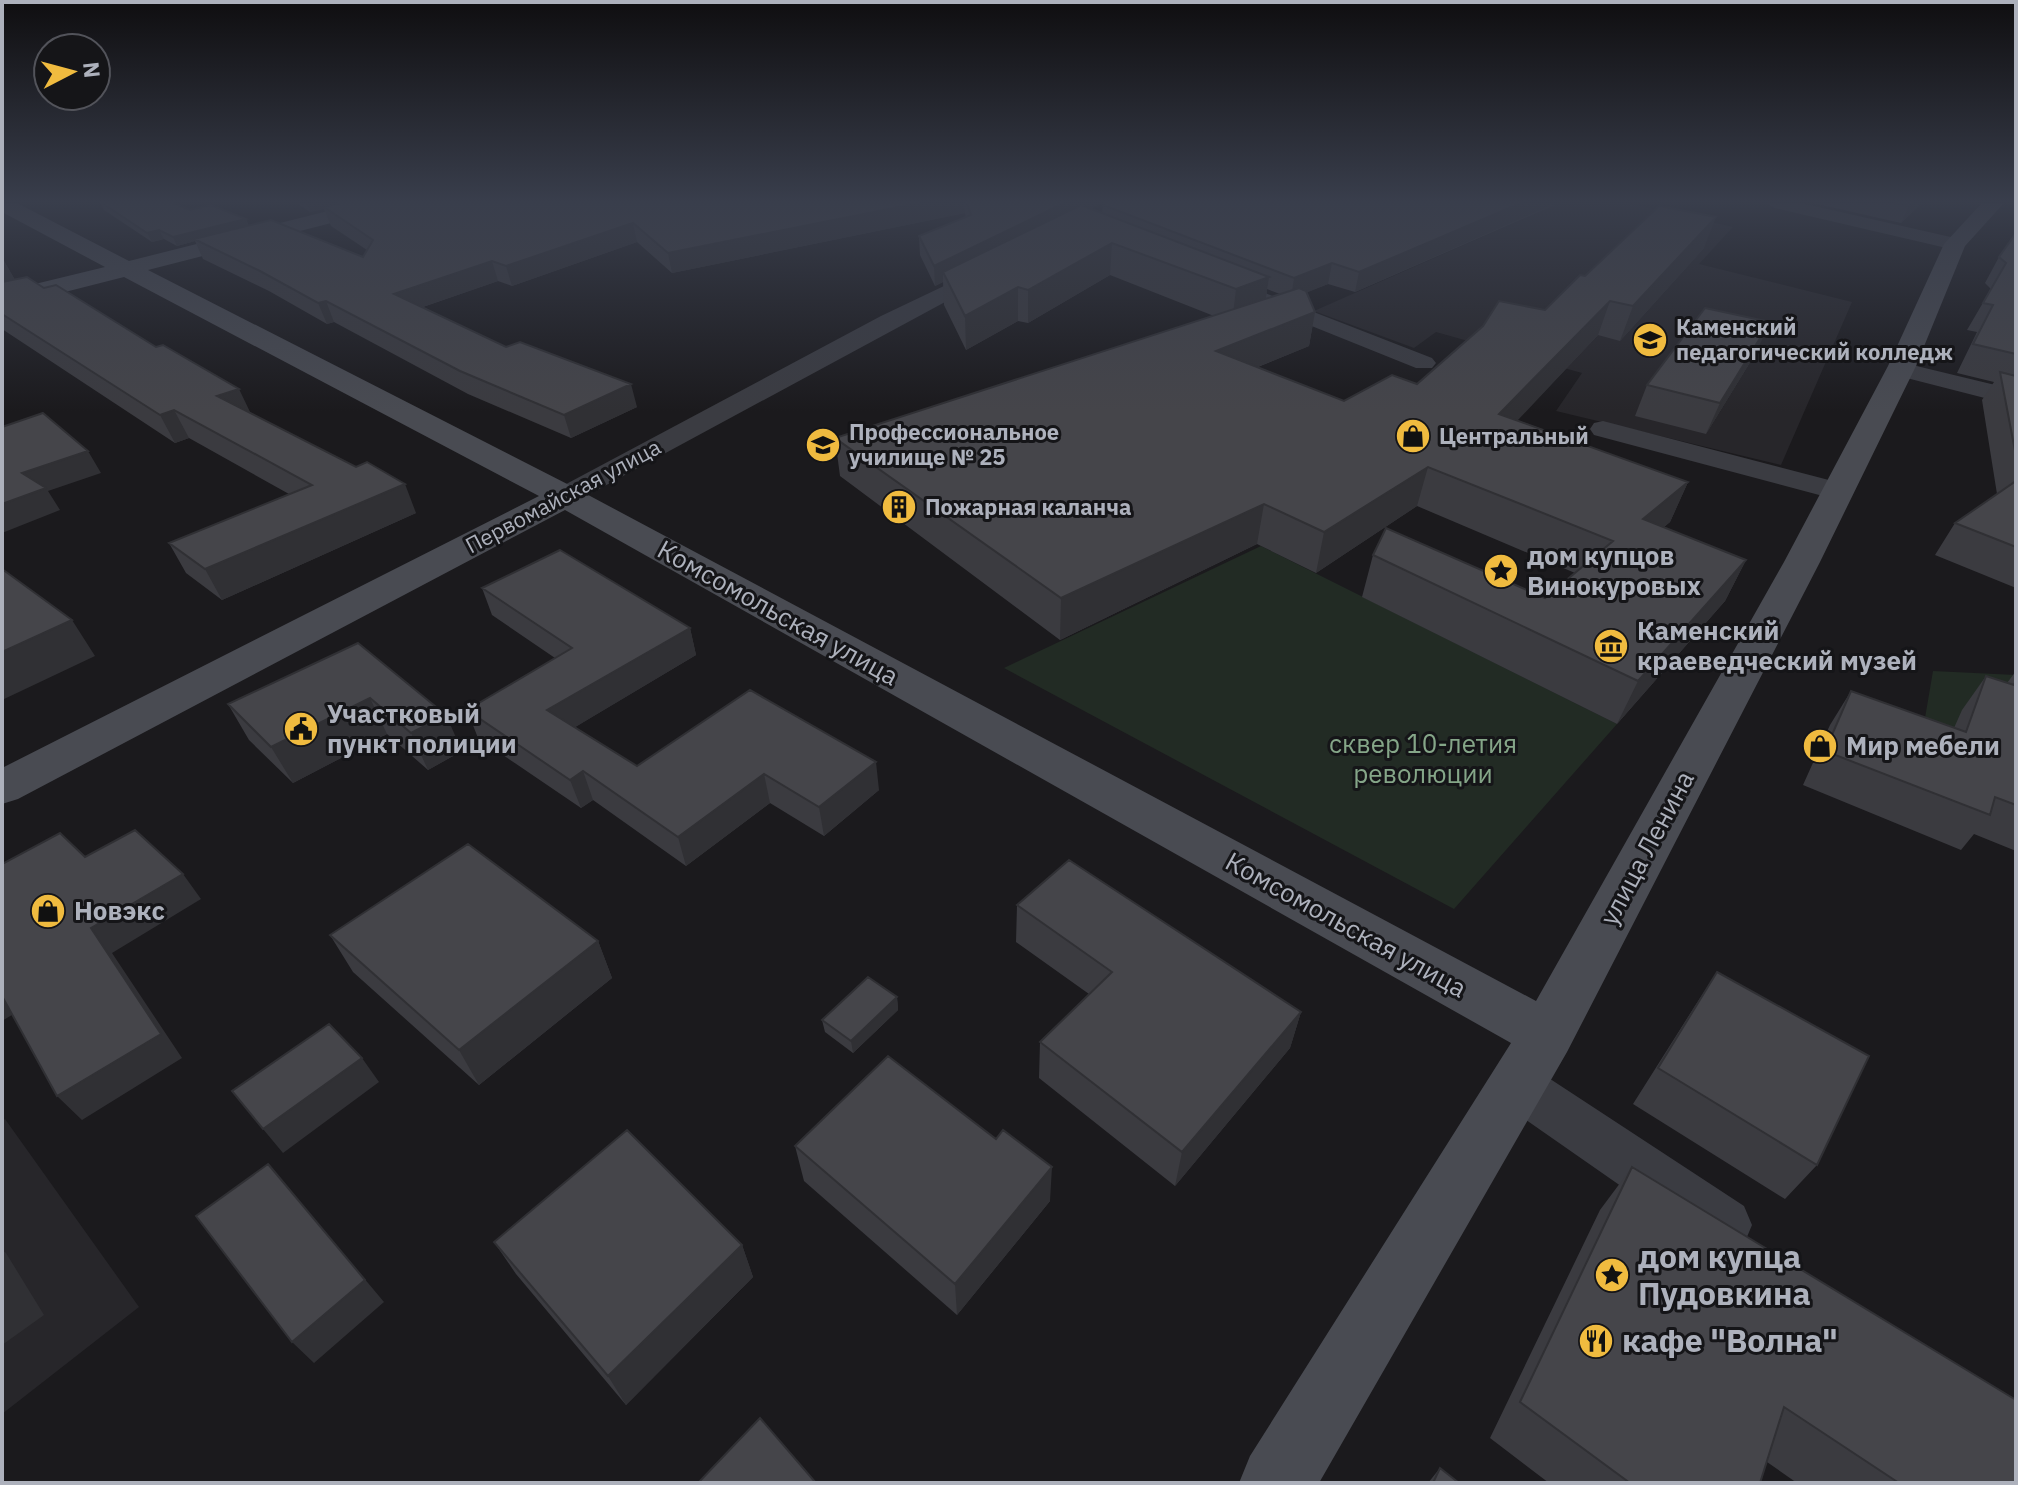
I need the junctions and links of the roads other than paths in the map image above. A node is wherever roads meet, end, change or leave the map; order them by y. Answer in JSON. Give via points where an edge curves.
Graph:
{"nodes":[{"id":1,"x":114,"y":272,"type":"edge"},
{"id":2,"x":133,"y":272,"type":"edge"},
{"id":3,"x":985,"y":272,"type":"edge"},
{"id":4,"x":1943,"y":272,"type":"edge"},
{"id":5,"x":1238,"y":288,"type":"edge"},
{"id":6,"x":2,"y":300,"type":"edge"},
{"id":7,"x":1424,"y":363,"type":"dead end"},
{"id":8,"x":1900,"y":369,"type":"junction"},
{"id":9,"x":2016,"y":398,"type":"edge"},
{"id":10,"x":1603,"y":429,"type":"dead end"},
{"id":11,"x":1838,"y":491,"type":"junction"},
{"id":12,"x":565,"y":496,"type":"junction"},
{"id":13,"x":2,"y":788,"type":"edge"},
{"id":14,"x":1547,"y":1035,"type":"junction"},
{"id":15,"x":1517,"y":1085,"type":"junction"},
{"id":16,"x":1769,"y":1255,"type":"edge"},
{"id":17,"x":1277,"y":1483,"type":"edge"}],
"edges":[{"from":1,"to":6,"type":"street"},
{"from":2,"to":12,"type":"street","name":"Комсомольская улица"},
{"from":3,"to":12,"type":"street","name":"Первомайская улица"},
{"from":4,"to":8,"type":"street","name":"улица Ленина"},
{"from":5,"to":7,"type":"street"},
{"from":8,"to":9,"type":"street"},
{"from":8,"to":11,"type":"street","name":"улица Ленина"},
{"from":10,"to":11,"type":"street"},
{"from":11,"to":14,"type":"street","name":"улица Ленина"},
{"from":12,"to":13,"type":"street","name":"Первомайская улица"},
{"from":12,"to":14,"type":"street","name":"Комсомольская улица"},
{"from":14,"to":15,"type":"street","name":"улица Ленина"},
{"from":15,"to":16,"type":"street"},
{"from":15,"to":17,"type":"street","name":"улица Ленина"}]}
